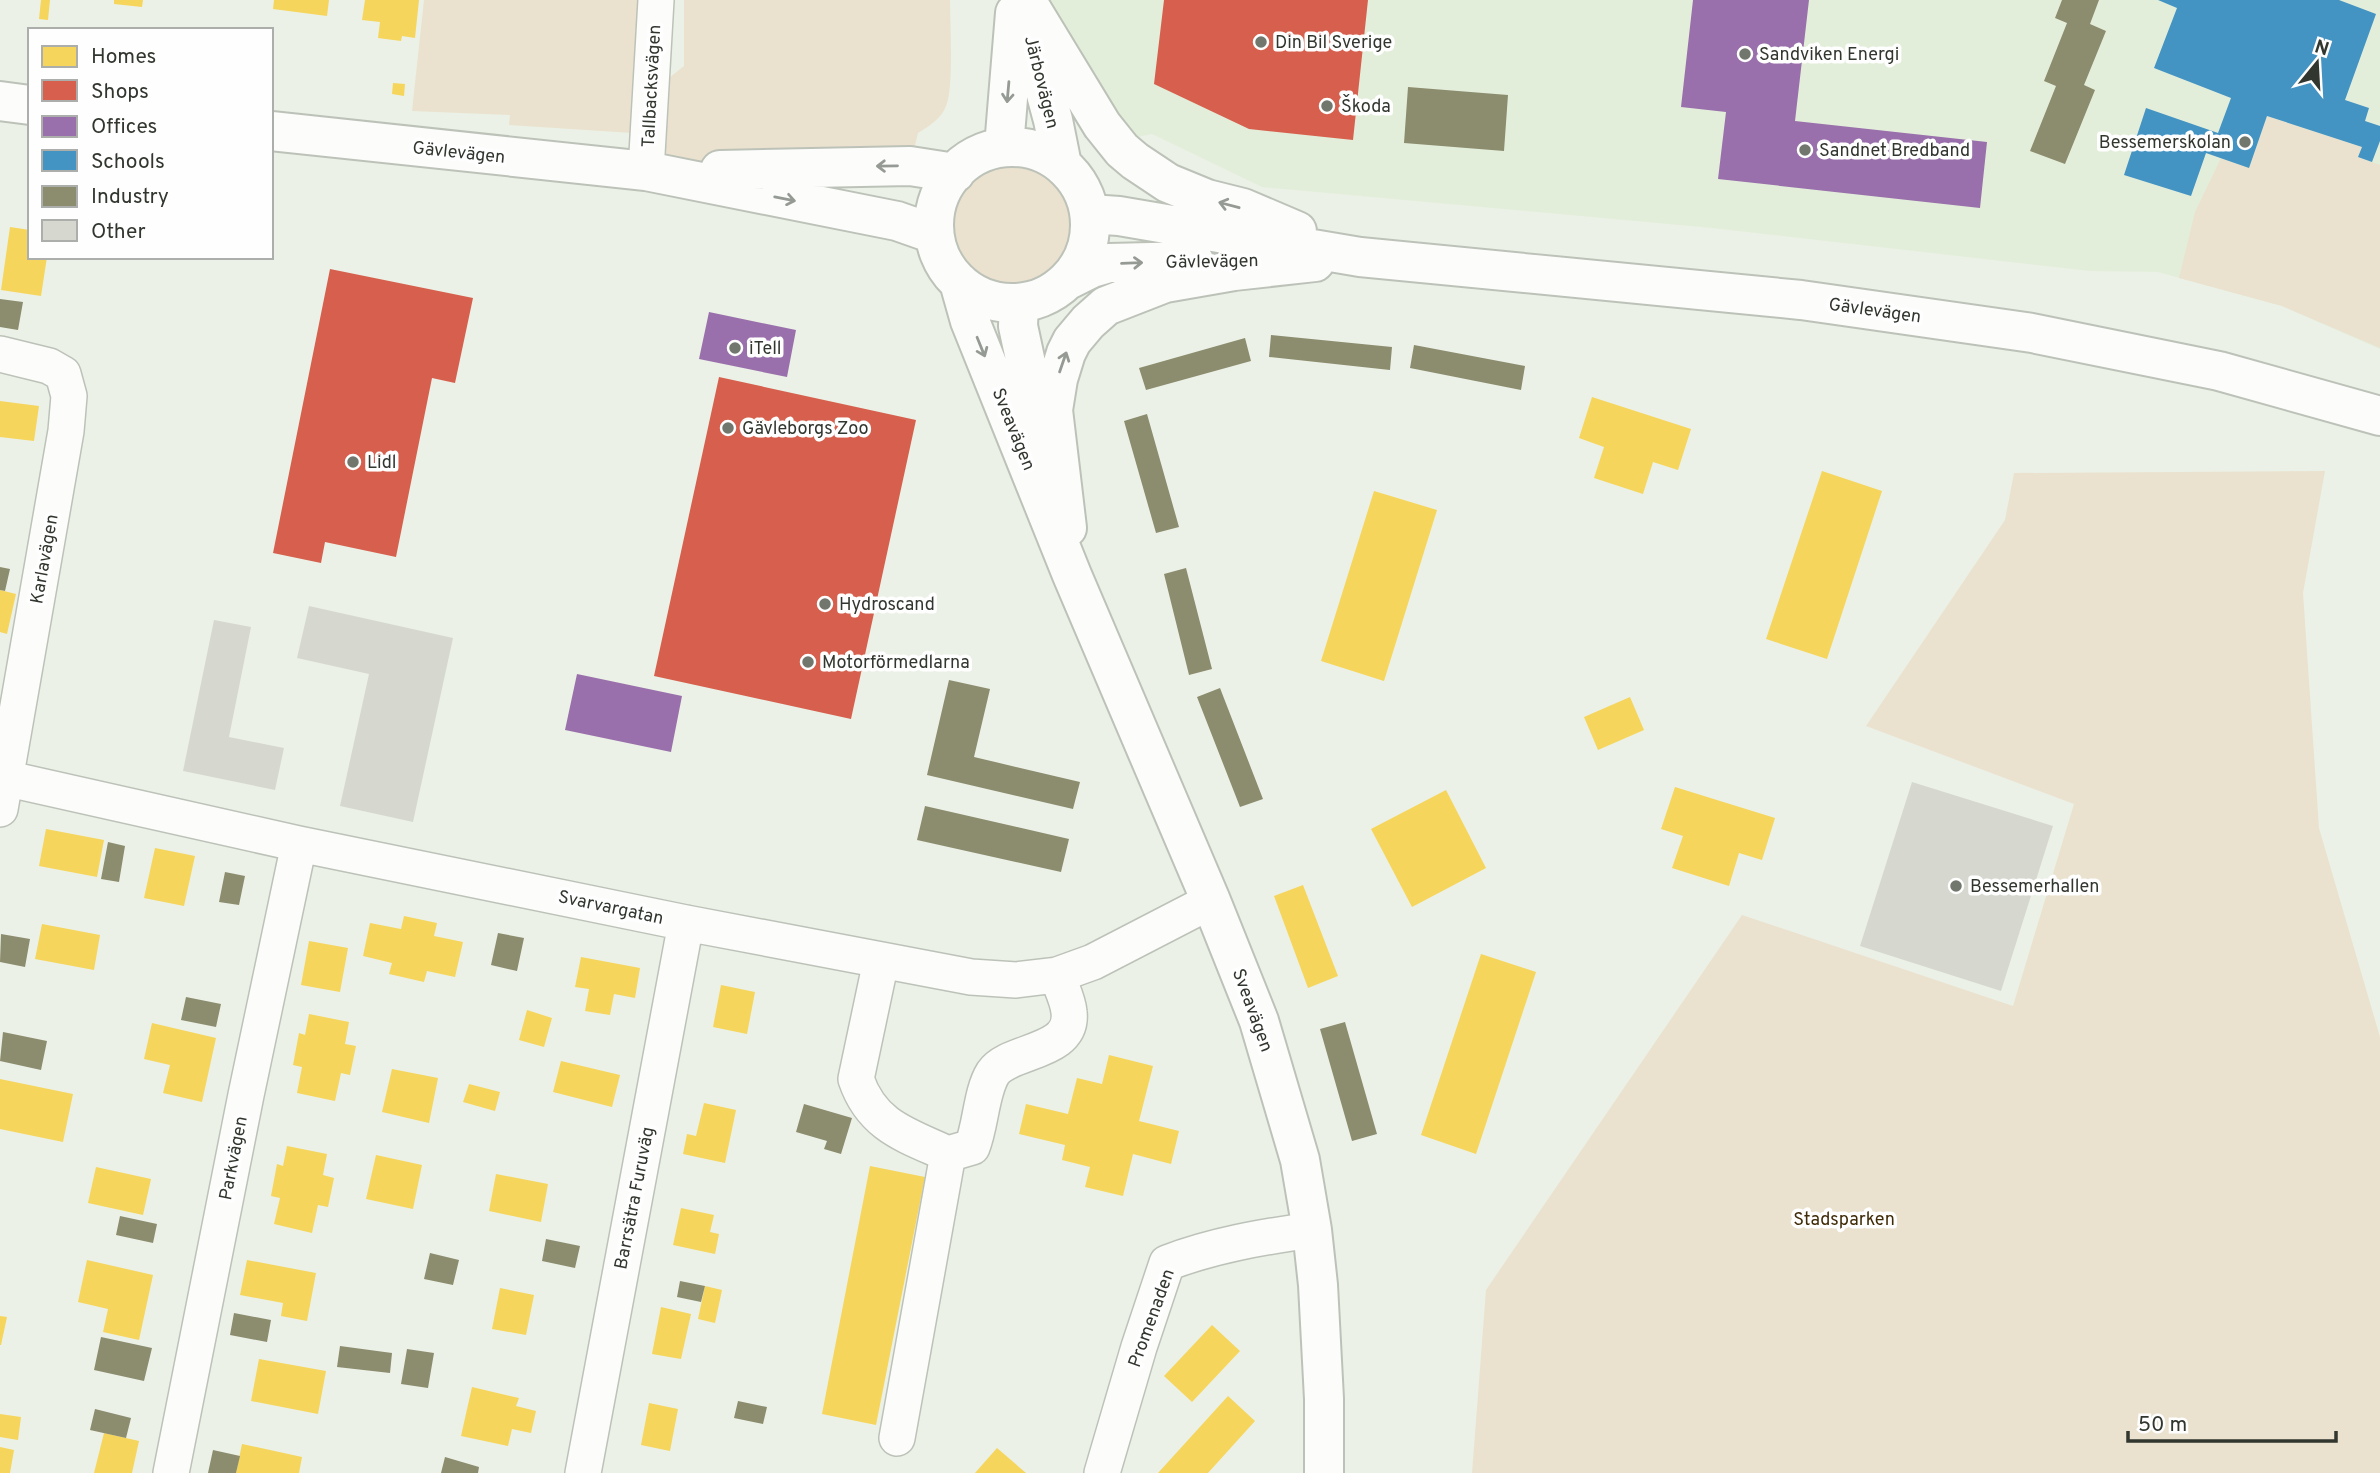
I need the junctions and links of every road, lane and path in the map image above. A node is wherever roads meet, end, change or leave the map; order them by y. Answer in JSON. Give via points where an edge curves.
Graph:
{"nodes":[{"id":1,"x":656,"y":0,"type":"edge"},
{"id":2,"x":1021,"y":0,"type":"edge"},
{"id":3,"x":0,"y":101,"type":"edge"},
{"id":4,"x":28,"y":105,"type":"edge"},
{"id":5,"x":273,"y":131,"type":"edge"},
{"id":6,"x":1004,"y":147,"type":"junction"},
{"id":7,"x":1062,"y":165,"type":"junction"},
{"id":8,"x":646,"y":171,"type":"junction"},
{"id":9,"x":955,"y":173,"type":"junction"},
{"id":10,"x":1090,"y":214,"type":"junction"},
{"id":11,"x":934,"y":234,"type":"junction"},
{"id":12,"x":1360,"y":257,"type":"junction"},
{"id":13,"x":1068,"y":280,"type":"junction"},
{"id":14,"x":959,"y":282,"type":"junction"},
{"id":15,"x":1019,"y":303,"type":"junction"},
{"id":16,"x":0,"y":354,"type":"edge"},
{"id":17,"x":2380,"y":416,"type":"edge"},
{"id":18,"x":1072,"y":575,"type":"junction"},
{"id":19,"x":2,"y":788,"type":"edge"},
{"id":20,"x":299,"y":844,"type":"junction"},
{"id":21,"x":1211,"y":901,"type":"junction"},
{"id":22,"x":686,"y":923,"type":"junction"},
{"id":23,"x":881,"y":961,"type":"junction"},
{"id":24,"x":1057,"y":975,"type":"junction"},
{"id":25,"x":947,"y":1154,"type":"junction"},
{"id":26,"x":1312,"y":1230,"type":"junction"},
{"id":27,"x":898,"y":1437,"type":"dead end"},
{"id":28,"x":172,"y":1473,"type":"edge"},
{"id":29,"x":583,"y":1473,"type":"edge"},
{"id":30,"x":1102,"y":1473,"type":"edge"},
{"id":31,"x":1324,"y":1473,"type":"edge"}],
"edges":[{"from":1,"to":8,"type":"street","name":"Tallbacksvägen"},
{"from":2,"to":6,"type":"main road","name":"Järbovägen","one_way":true},
{"from":2,"to":7,"type":"main road","name":"Järbovägen"},
{"from":12,"to":2,"type":"main road","one_way":true,"via":[[1168,183],[1135,161],[1102,125]]},
{"from":3,"to":4,"type":"main road"},
{"from":5,"to":8,"type":"main road","name":"Gävlevägen"},
{"from":6,"to":7,"type":"main road","name":"Gävlevägen","via":[[1037,151]]},
{"from":6,"to":9,"type":"main road","via":[[980,154]]},
{"from":7,"to":10,"type":"main road","name":"Gävlevägen","via":[[1082,189]]},
{"from":9,"to":8,"type":"main road","name":"Gävlevägen","one_way":true,"via":[[911,166]]},
{"from":8,"to":11,"type":"main road","name":"Gävlevägen","one_way":true,"via":[[897,221]]},
{"from":9,"to":11,"type":"main road","via":[[943,189]]},
{"from":10,"to":12,"type":"main road","name":"Gävlevägen"},
{"from":10,"to":13,"type":"main road","name":"Gävlevägen","via":[[1085,255]]},
{"from":11,"to":14,"type":"main road","name":"Gävlevägen","via":[[944,263]]},
{"from":13,"to":12,"type":"main road","name":"Gävlevägen","one_way":true,"via":[[1109,263]]},
{"from":12,"to":17,"type":"main road","name":"Gävlevägen","via":[[1801,300],[2032,333],[2208,369]]},
{"from":18,"to":12,"type":"main road","one_way":true,"via":[[1053,410],[1066,353],[1088,322],[1106,306],[1165,283]]},
{"from":13,"to":15,"type":"main road","name":"Gävlevägen","via":[[1050,294]]},
{"from":14,"to":15,"type":"main road","name":"Gävlevägen","via":[[989,300]]},
{"from":14,"to":18,"type":"main road","name":"Sveavägen","one_way":true,"via":[[970,321]]},
{"from":15,"to":18,"type":"main road","name":"Sveavägen","via":[[1018,326]]},
{"from":16,"to":19,"type":"street","name":"Karlavägen","via":[[63,374],[69,396]]},
{"from":18,"to":21,"type":"main road","name":"Sveavägen"},
{"from":19,"to":20,"type":"street","name":"Svarvargatan"},
{"from":20,"to":22,"type":"street","name":"Svarvargatan"},
{"from":20,"to":28,"type":"street","name":"Parkvägen"},
{"from":21,"to":24,"type":"street","name":"Svarvargatan","via":[[1093,962]]},
{"from":21,"to":26,"type":"main road","name":"Sveavägen","via":[[1259,1021],[1300,1160]]},
{"from":22,"to":23,"type":"street","name":"Svarvargatan"},
{"from":22,"to":29,"type":"street","name":"Barrsätra Furuväg"},
{"from":23,"to":24,"type":"street","name":"Svarvargatan","via":[[971,977],[1016,980]]},
{"from":23,"to":25,"type":"street","via":[[856,1079],[859,1088],[886,1124]]},
{"from":24,"to":25,"type":"street","via":[[1069,1012],[1068,1025],[1040,1050],[994,1071],[972,1147]]},
{"from":25,"to":27,"type":"street"},
{"from":26,"to":30,"type":"street","name":"Promenaden","via":[[1199,1250],[1167,1263]]},
{"from":26,"to":31,"type":"main road","name":"Sveavägen","via":[[1324,1399]]}]}
